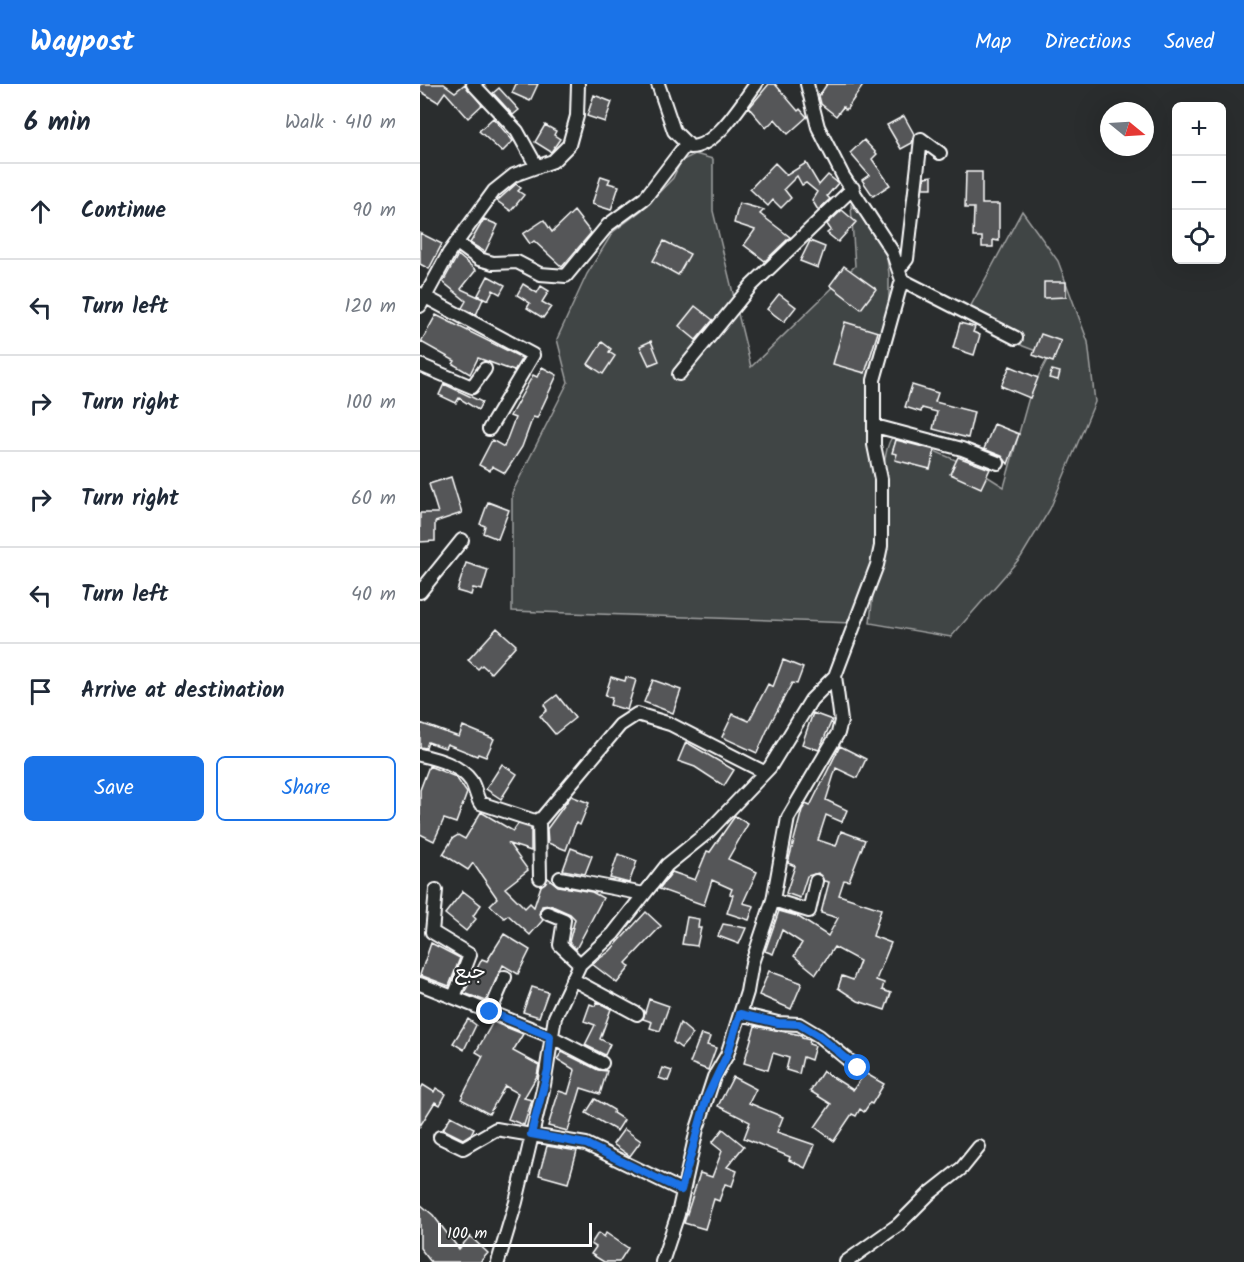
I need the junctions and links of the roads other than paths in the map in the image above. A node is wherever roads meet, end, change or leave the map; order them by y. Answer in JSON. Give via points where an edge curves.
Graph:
{"nodes":[{"id":1,"x":473,"y":84,"type":"edge"},
{"id":2,"x":578,"y":84,"type":"edge"},
{"id":3,"x":658,"y":84,"type":"edge"},
{"id":4,"x":756,"y":84,"type":"edge"},
{"id":5,"x":807,"y":84,"type":"edge"},
{"id":6,"x":687,"y":143,"type":"junction"},
{"id":7,"x":940,"y":153,"type":"dead end"},
{"id":8,"x":537,"y":167,"type":"junction"},
{"id":9,"x":853,"y":188,"type":"junction"},
{"id":10,"x":457,"y":243,"type":"junction"},
{"id":11,"x":901,"y":274,"type":"junction"},
{"id":12,"x":422,"y":299,"type":"edge"},
{"id":13,"x":1016,"y":338,"type":"dead end"},
{"id":14,"x":420,"y":365,"type":"edge"},
{"id":15,"x":484,"y":369,"type":"dead end"},
{"id":16,"x":679,"y":374,"type":"dead end"},
{"id":17,"x":875,"y":426,"type":"junction"},
{"id":18,"x":489,"y":429,"type":"dead end"},
{"id":19,"x":998,"y":464,"type":"dead end"},
{"id":20,"x":462,"y":540,"type":"dead end"},
{"id":21,"x":420,"y":592,"type":"edge"},
{"id":22,"x":835,"y":676,"type":"junction"},
{"id":23,"x":420,"y":755,"type":"edge"},
{"id":24,"x":764,"y":772,"type":"junction"},
{"id":25,"x":539,"y":819,"type":"junction"},
{"id":26,"x":540,"y":878,"type":"dead end"},
{"id":27,"x":560,"y":878,"type":"dead end"},
{"id":28,"x":816,"y":882,"type":"dead end"},
{"id":29,"x":436,"y":890,"type":"dead end"},
{"id":30,"x":644,"y":894,"type":"junction"},
{"id":31,"x":773,"y":900,"type":"junction"},
{"id":32,"x":547,"y":913,"type":"dead end"},
{"id":33,"x":580,"y":964,"type":"junction"},
{"id":34,"x":505,"y":977,"type":"dead end"},
{"id":35,"x":572,"y":979,"type":"junction"},
{"id":36,"x":420,"y":984,"type":"edge"},
{"id":37,"x":454,"y":997,"type":"junction"},
{"id":38,"x":490,"y":1012,"type":"junction"},
{"id":39,"x":637,"y":1014,"type":"dead end"},
{"id":40,"x":740,"y":1014,"type":"junction"},
{"id":41,"x":550,"y":1036,"type":"junction"},
{"id":42,"x":602,"y":1063,"type":"dead end"},
{"id":43,"x":858,"y":1068,"type":"dead end"},
{"id":44,"x":531,"y":1134,"type":"junction"},
{"id":45,"x":440,"y":1137,"type":"dead end"},
{"id":46,"x":979,"y":1147,"type":"dead end"},
{"id":47,"x":681,"y":1190,"type":"junction"},
{"id":48,"x":498,"y":1262,"type":"edge"},
{"id":49,"x":662,"y":1262,"type":"edge"},
{"id":50,"x":846,"y":1262,"type":"edge"}],
"edges":[{"from":1,"to":8,"type":"street","via":[[517,131]]},
{"from":2,"to":8,"type":"street","via":[[578,116],[569,145],[553,160]]},
{"from":3,"to":6,"type":"street","via":[[674,130]]},
{"from":4,"to":6,"type":"street","via":[[717,135],[702,147],[690,147]]},
{"from":5,"to":9,"type":"street","via":[[818,127]]},
{"from":6,"to":10,"type":"street","via":[[645,198],[608,225],[566,276],[540,274],[516,262],[479,259]]},
{"from":7,"to":11,"type":"street","via":[[921,139],[907,259]]},
{"from":8,"to":10,"type":"street","via":[[500,185]]},
{"from":9,"to":11,"type":"street"},
{"from":9,"to":16,"type":"street","via":[[751,286]]},
{"from":10,"to":12,"type":"street"},
{"from":11,"to":13,"type":"street"},
{"from":11,"to":17,"type":"street","via":[[874,380]]},
{"from":12,"to":18,"type":"street","via":[[533,355]]},
{"from":14,"to":15,"type":"street","via":[[472,387]]},
{"from":17,"to":19,"type":"street","via":[[962,449]]},
{"from":17,"to":22,"type":"street","via":[[874,445],[881,479],[881,546]]},
{"from":20,"to":21,"type":"street"},
{"from":22,"to":24,"type":"street","via":[[812,700]]},
{"from":22,"to":31,"type":"street","via":[[841,721],[838,733],[788,818]]},
{"from":23,"to":25,"type":"street","via":[[440,760],[466,776],[480,803]]},
{"from":24,"to":25,"type":"street","via":[[670,724],[637,714],[620,725]]},
{"from":24,"to":30,"type":"street","via":[[708,832],[667,865]]},
{"from":25,"to":26,"type":"street"},
{"from":27,"to":30,"type":"street"},
{"from":28,"to":31,"type":"street","via":[[809,911]]},
{"from":29,"to":37,"type":"street","via":[[432,932],[470,955]]},
{"from":30,"to":33,"type":"street","via":[[613,934]]},
{"from":31,"to":40,"type":"street"},
{"from":32,"to":33,"type":"street","via":[[564,920],[560,945]]},
{"from":33,"to":35,"type":"street"},
{"from":34,"to":38,"type":"street"},
{"from":35,"to":39,"type":"street"},
{"from":35,"to":41,"type":"street"},
{"from":36,"to":37,"type":"street"},
{"from":37,"to":38,"type":"street"},
{"from":38,"to":41,"type":"street"},
{"from":40,"to":43,"type":"street","via":[[799,1024]]},
{"from":40,"to":47,"type":"street","via":[[727,1055],[707,1097]]},
{"from":41,"to":42,"type":"street"},
{"from":41,"to":44,"type":"street","via":[[548,1070]]},
{"from":44,"to":45,"type":"street","via":[[496,1129],[463,1148]]},
{"from":44,"to":47,"type":"street","via":[[586,1144]]},
{"from":44,"to":48,"type":"street"},
{"from":46,"to":50,"type":"street","via":[[962,1168],[898,1225]]},
{"from":47,"to":49,"type":"street","via":[[678,1214]]}]}
